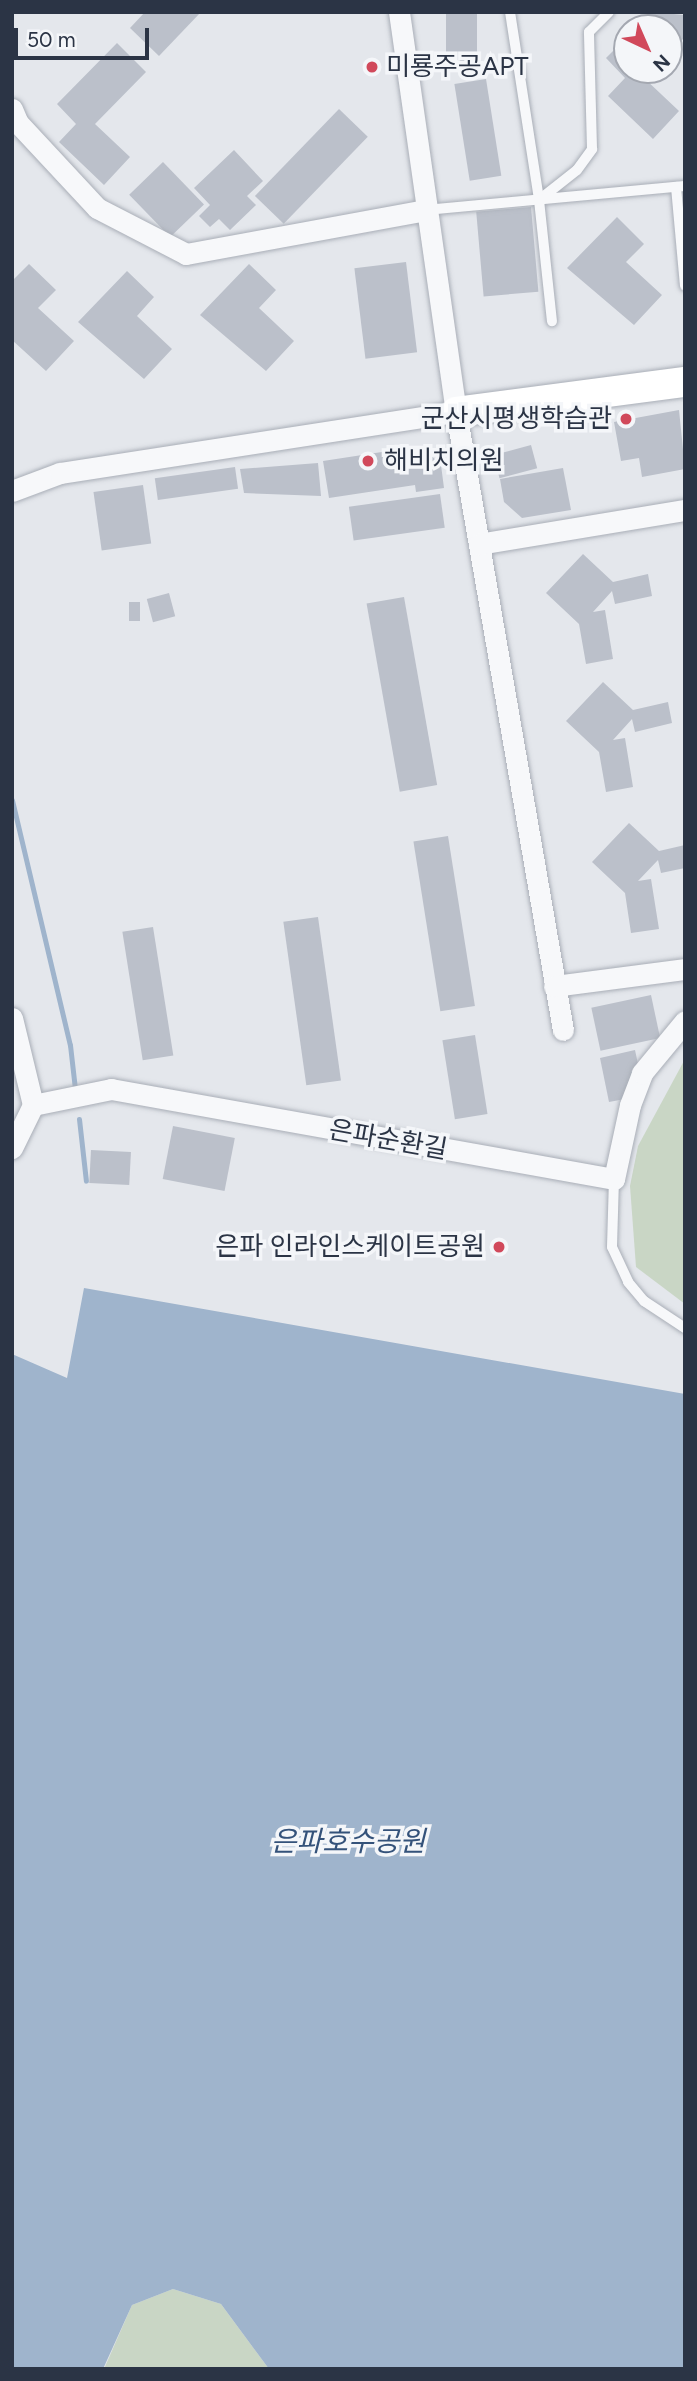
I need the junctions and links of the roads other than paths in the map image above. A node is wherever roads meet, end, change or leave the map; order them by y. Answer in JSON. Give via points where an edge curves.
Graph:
{"nodes":[{"id":1,"x":400,"y":12,"type":"edge"},
{"id":2,"x":510,"y":12,"type":"edge"},
{"id":3,"x":609,"y":12,"type":"edge"},
{"id":4,"x":12,"y":108,"type":"edge"},
{"id":5,"x":681,"y":187,"type":"edge"},
{"id":6,"x":539,"y":200,"type":"junction"},
{"id":7,"x":425,"y":210,"type":"junction"},
{"id":8,"x":684,"y":286,"type":"edge"},
{"id":9,"x":552,"y":321,"type":"dead end"},
{"id":10,"x":685,"y":382,"type":"edge"},
{"id":11,"x":456,"y":412,"type":"junction"},
{"id":12,"x":12,"y":491,"type":"edge"},
{"id":13,"x":685,"y":510,"type":"edge"},
{"id":14,"x":479,"y":544,"type":"junction"},
{"id":15,"x":685,"y":969,"type":"edge"},
{"id":16,"x":554,"y":986,"type":"junction"},
{"id":17,"x":12,"y":1018,"type":"edge"},
{"id":18,"x":685,"y":1021,"type":"edge"},
{"id":19,"x":563,"y":1030,"type":"dead end"},
{"id":20,"x":33,"y":1105,"type":"junction"},
{"id":21,"x":12,"y":1147,"type":"edge"},
{"id":22,"x":614,"y":1179,"type":"junction"},
{"id":23,"x":685,"y":1328,"type":"edge"}],
"edges":[{"from":1,"to":7,"type":"street"},
{"from":2,"to":6,"type":"lane"},
{"from":3,"to":6,"type":"lane","via":[[589,33],[592,149],[577,170]]},
{"from":4,"to":7,"type":"street","via":[[18,123],[97,208],[186,254]]},
{"from":5,"to":6,"type":"lane"},
{"from":5,"to":8,"type":"lane"},
{"from":6,"to":7,"type":"lane"},
{"from":6,"to":9,"type":"lane"},
{"from":7,"to":11,"type":"street"},
{"from":10,"to":11,"type":"street"},
{"from":11,"to":12,"type":"street","via":[[60,473]]},
{"from":11,"to":14,"type":"street"},
{"from":13,"to":14,"type":"street"},
{"from":14,"to":16,"type":"street"},
{"from":15,"to":16,"type":"street"},
{"from":16,"to":19,"type":"street"},
{"from":17,"to":20,"type":"street"},
{"from":18,"to":22,"type":"street","via":[[642,1073]]},
{"from":20,"to":21,"type":"street"},
{"from":20,"to":22,"type":"street","name":"은파순환길","via":[[111,1089]]},
{"from":22,"to":23,"type":"lane","via":[[612,1247],[628,1282],[644,1301]]}]}
